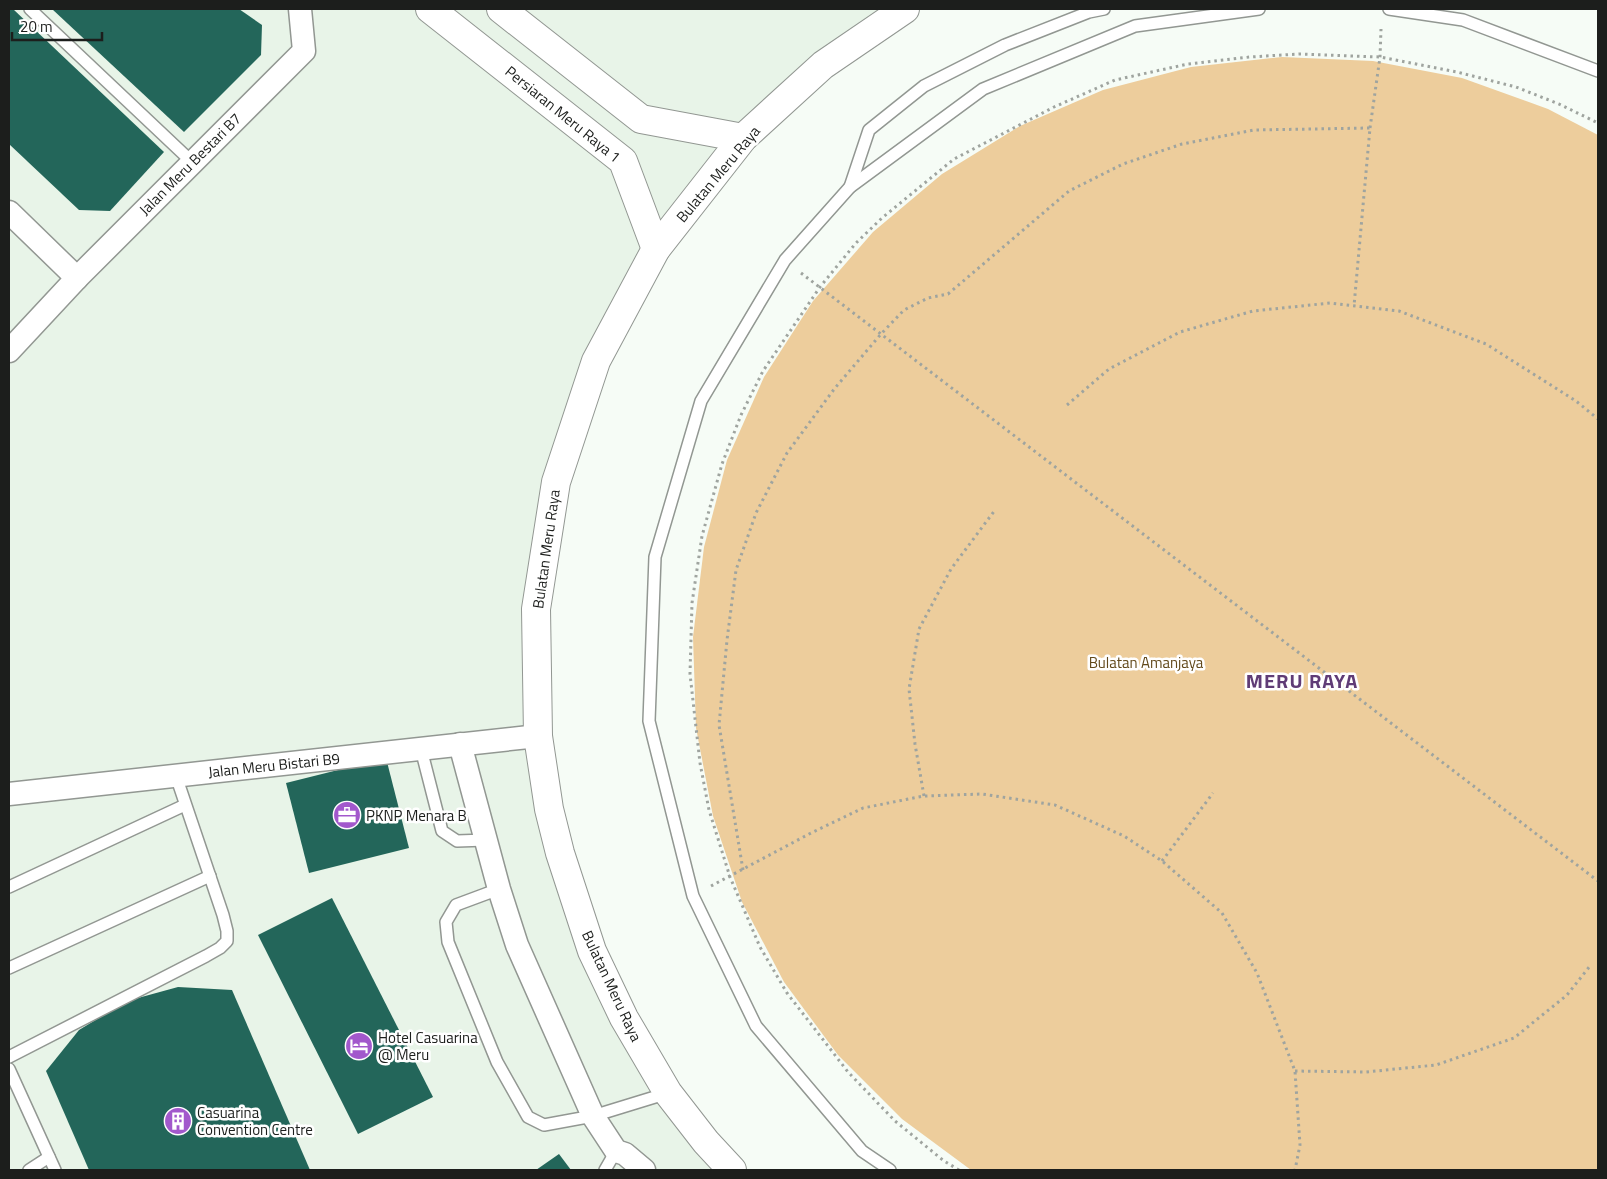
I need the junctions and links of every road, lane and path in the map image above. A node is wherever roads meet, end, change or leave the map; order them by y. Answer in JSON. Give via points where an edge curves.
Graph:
{"nodes":[{"id":1,"x":30,"y":9,"type":"edge"},
{"id":2,"x":300,"y":9,"type":"edge"},
{"id":3,"x":430,"y":9,"type":"edge"},
{"id":4,"x":501,"y":9,"type":"edge"},
{"id":5,"x":905,"y":9,"type":"edge"},
{"id":6,"x":1104,"y":9,"type":"edge"},
{"id":7,"x":1259,"y":9,"type":"edge"},
{"id":8,"x":1389,"y":9,"type":"edge"},
{"id":9,"x":1381,"y":28,"type":"dead end"},
{"id":10,"x":1380,"y":57,"type":"junction"},
{"id":11,"x":1598,"y":70,"type":"edge"},
{"id":12,"x":1598,"y":123,"type":"edge"},
{"id":13,"x":1370,"y":128,"type":"junction"},
{"id":14,"x":743,"y":138,"type":"junction"},
{"id":15,"x":192,"y":162,"type":"junction"},
{"id":16,"x":850,"y":187,"type":"junction"},
{"id":17,"x":9,"y":212,"type":"edge"},
{"id":18,"x":656,"y":248,"type":"junction"},
{"id":19,"x":785,"y":260,"type":"junction"},
{"id":20,"x":77,"y":278,"type":"junction"},
{"id":21,"x":820,"y":287,"type":"junction"},
{"id":22,"x":1354,"y":306,"type":"junction"},
{"id":23,"x":881,"y":334,"type":"junction"},
{"id":24,"x":9,"y":351,"type":"edge"},
{"id":25,"x":1067,"y":405,"type":"dead end"},
{"id":26,"x":1598,"y":419,"type":"edge"},
{"id":27,"x":995,"y":510,"type":"dead end"},
{"id":28,"x":538,"y":736,"type":"junction"},
{"id":29,"x":460,"y":744,"type":"junction"},
{"id":30,"x":421,"y":749,"type":"junction"},
{"id":31,"x":176,"y":776,"type":"junction"},
{"id":32,"x":1213,"y":793,"type":"dead end"},
{"id":33,"x":9,"y":794,"type":"edge"},
{"id":34,"x":924,"y":796,"type":"junction"},
{"id":35,"x":185,"y":805,"type":"junction"},
{"id":36,"x":486,"y":840,"type":"junction"},
{"id":37,"x":1162,"y":861,"type":"junction"},
{"id":38,"x":743,"y":870,"type":"junction"},
{"id":39,"x":210,"y":876,"type":"junction"},
{"id":40,"x":730,"y":877,"type":"junction"},
{"id":41,"x":1598,"y":881,"type":"edge"},
{"id":42,"x":9,"y":887,"type":"edge"},
{"id":43,"x":499,"y":889,"type":"junction"},
{"id":44,"x":693,"y":896,"type":"junction"},
{"id":45,"x":1590,"y":966,"type":"dead end"},
{"id":46,"x":9,"y":968,"type":"edge"},
{"id":47,"x":9,"y":1057,"type":"edge"},
{"id":48,"x":9,"y":1069,"type":"edge"},
{"id":49,"x":1295,"y":1071,"type":"junction"},
{"id":50,"x":668,"y":1093,"type":"junction"},
{"id":51,"x":593,"y":1116,"type":"junction"},
{"id":52,"x":616,"y":1151,"type":"junction"},
{"id":53,"x":49,"y":1157,"type":"junction"},
{"id":54,"x":29,"y":1170,"type":"edge"},
{"id":55,"x":55,"y":1170,"type":"edge"},
{"id":56,"x":605,"y":1170,"type":"edge"},
{"id":57,"x":644,"y":1170,"type":"edge"},
{"id":58,"x":732,"y":1170,"type":"edge"},
{"id":59,"x":890,"y":1170,"type":"edge"},
{"id":60,"x":959,"y":1170,"type":"edge"},
{"id":61,"x":1295,"y":1170,"type":"edge"}],
"edges":[{"from":1,"to":15,"type":"lane"},
{"from":2,"to":15,"type":"street","name":"Jalan Meru Bestari B7","via":[[304,51]]},
{"from":3,"to":18,"type":"street","name":"Persiaran Meru Raya 1","via":[[623,161]]},
{"from":4,"to":14,"type":"street","via":[[641,119]]},
{"from":5,"to":14,"type":"street","name":"Bulatan Meru Raya","via":[[823,65]]},
{"from":6,"to":16,"type":"lane","via":[[1005,45],[924,86],[869,130]]},
{"from":7,"to":16,"type":"lane","via":[[1136,26],[983,89]]},
{"from":8,"to":11,"type":"lane","via":[[1463,20]]},
{"from":9,"to":10,"type":"path"},
{"from":10,"to":12,"type":"path","via":[[1516,87]]},
{"from":10,"to":13,"type":"path"},
{"from":10,"to":21,"type":"path","via":[[1299,54],[1250,57],[1188,64],[1115,80],[1054,107],[954,159],[882,218],[856,243]]},
{"from":13,"to":22,"type":"path"},
{"from":13,"to":23,"type":"path","via":[[1254,130],[1182,144],[1122,164],[1069,191],[948,294],[928,298],[904,310]]},
{"from":14,"to":18,"type":"street","name":"Bulatan Meru Raya"},
{"from":15,"to":20,"type":"street","name":"Jalan Meru Bestari B7"},
{"from":16,"to":19,"type":"lane"},
{"from":17,"to":20,"type":"street"},
{"from":18,"to":28,"type":"street","name":"Bulatan Meru Raya","via":[[596,361],[556,482],[536,608]]},
{"from":19,"to":21,"type":"path"},
{"from":19,"to":44,"type":"lane","via":[[701,401],[655,558],[649,721]]},
{"from":20,"to":24,"type":"street","name":"Jalan Meru Bestari B7"},
{"from":21,"to":23,"type":"path"},
{"from":21,"to":40,"type":"path","via":[[763,370],[741,415],[722,464],[700,545],[692,603],[690,674],[707,800]]},
{"from":22,"to":25,"type":"path","via":[[1330,303],[1253,310],[1180,332],[1109,368]]},
{"from":22,"to":26,"type":"path","via":[[1399,311],[1486,344],[1576,401]]},
{"from":23,"to":38,"type":"path","via":[[787,453],[756,513],[736,570],[718,725]]},
{"from":23,"to":41,"type":"path"},
{"from":27,"to":34,"type":"path","via":[[951,569],[918,629],[909,689],[914,744]]},
{"from":28,"to":29,"type":"street","name":"Jalan Meru Bistari B9"},
{"from":28,"to":50,"type":"street","name":"Bulatan Meru Raya","via":[[549,809],[592,951],[624,1018]]},
{"from":29,"to":30,"type":"street","name":"Jalan Meru Bistari B9"},
{"from":29,"to":36,"type":"street"},
{"from":30,"to":31,"type":"street","name":"Jalan Meru Bistari B9"},
{"from":30,"to":36,"type":"lane","via":[[442,831],[457,841]]},
{"from":31,"to":33,"type":"street","name":"Jalan Meru Bistari B9"},
{"from":31,"to":35,"type":"lane"},
{"from":32,"to":37,"type":"path"},
{"from":34,"to":37,"type":"path","via":[[982,794],[1055,805],[1124,836]]},
{"from":34,"to":38,"type":"path","via":[[863,808]]},
{"from":35,"to":39,"type":"lane"},
{"from":35,"to":42,"type":"lane"},
{"from":36,"to":43,"type":"street"},
{"from":37,"to":49,"type":"path","via":[[1222,912],[1257,972]]},
{"from":38,"to":40,"type":"path"},
{"from":39,"to":46,"type":"lane"},
{"from":39,"to":47,"type":"lane","via":[[227,931],[227,941],[220,948]]},
{"from":40,"to":44,"type":"path"},
{"from":40,"to":60,"type":"path","via":[[760,947],[793,1001],[848,1072],[895,1121]]},
{"from":43,"to":51,"type":"street","via":[[516,945]]},
{"from":43,"to":51,"type":"lane","via":[[456,905],[446,922],[448,942],[497,1062],[528,1117],[544,1125]]},
{"from":44,"to":59,"type":"lane","via":[[756,1026],[862,1151]]},
{"from":45,"to":49,"type":"path","via":[[1567,995],[1514,1038],[1436,1065],[1366,1072]]},
{"from":48,"to":53,"type":"lane"},
{"from":49,"to":61,"type":"path","via":[[1300,1145]]},
{"from":50,"to":51,"type":"lane"},
{"from":50,"to":58,"type":"street","name":"Bulatan Meru Raya"},
{"from":51,"to":52,"type":"street"},
{"from":52,"to":56,"type":"lane"},
{"from":52,"to":57,"type":"street","via":[[626,1154]]},
{"from":53,"to":54,"type":"lane"},
{"from":53,"to":55,"type":"lane"}]}
